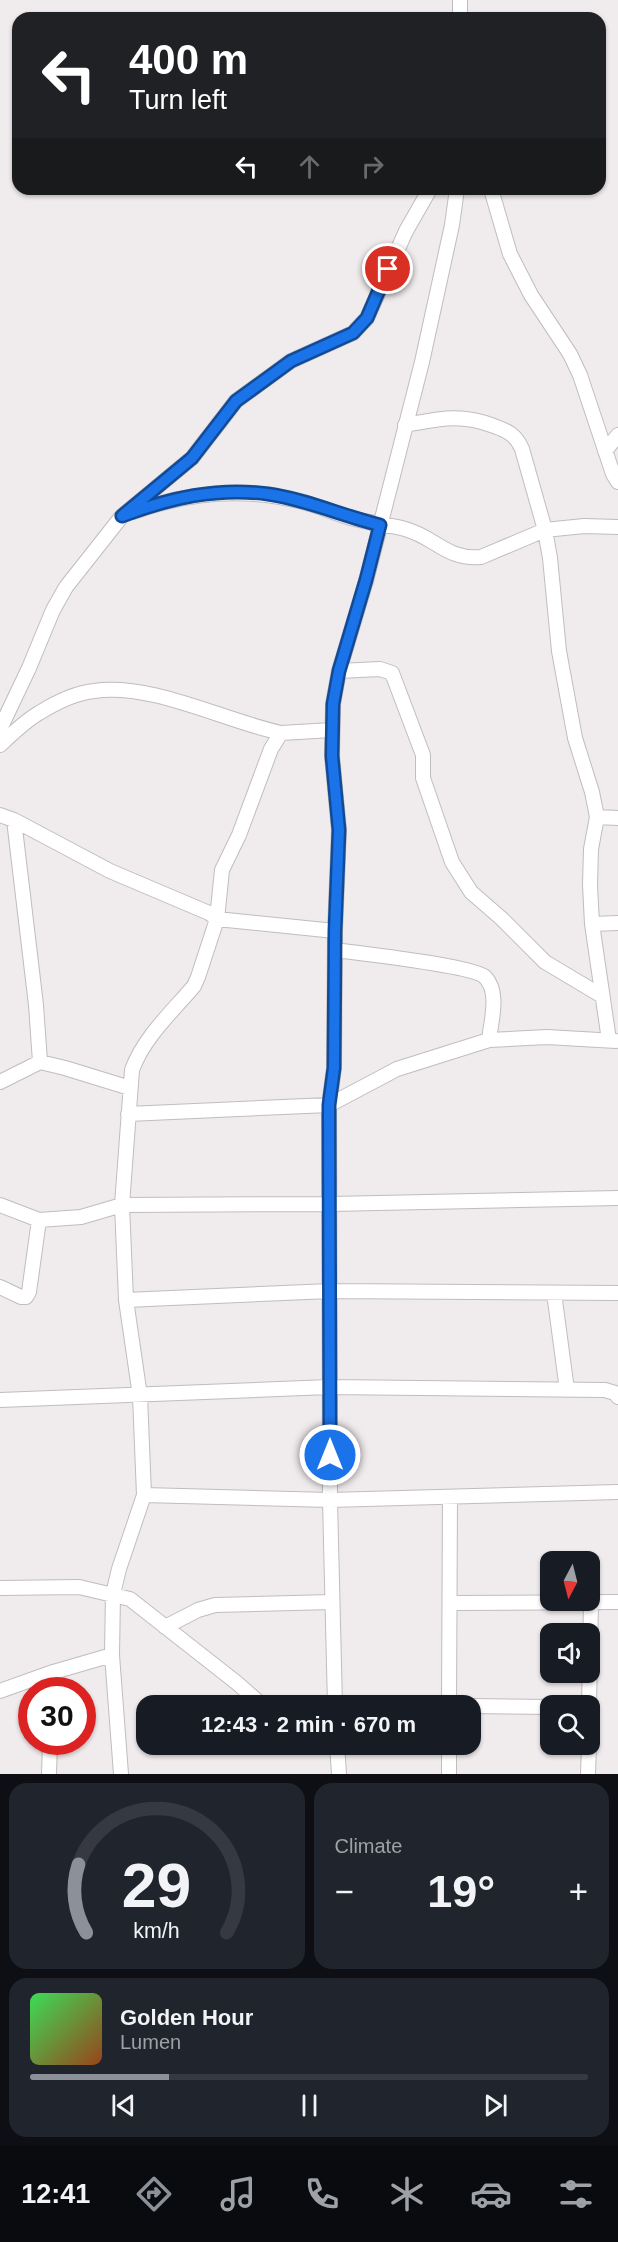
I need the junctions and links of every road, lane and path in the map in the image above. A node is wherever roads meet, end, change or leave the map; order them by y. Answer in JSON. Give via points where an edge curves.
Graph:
{"nodes":[{"id":1,"x":427,"y":195,"type":"edge"},
{"id":2,"x":456,"y":195,"type":"edge"},
{"id":3,"x":493,"y":195,"type":"edge"},
{"id":4,"x":405,"y":425,"type":"junction"},
{"id":5,"x":618,"y":435,"type":"edge"},
{"id":6,"x":605,"y":451,"type":"junction"},
{"id":7,"x":618,"y":482,"type":"edge"},
{"id":8,"x":122,"y":516,"type":"junction"},
{"id":9,"x":380,"y":525,"type":"junction"},
{"id":10,"x":618,"y":527,"type":"edge"},
{"id":11,"x":545,"y":530,"type":"junction"},
{"id":12,"x":339,"y":671,"type":"junction"},
{"id":13,"x":0,"y":729,"type":"edge"},
{"id":14,"x":332,"y":730,"type":"junction"},
{"id":15,"x":281,"y":733,"type":"junction"},
{"id":16,"x":0,"y":746,"type":"edge"},
{"id":17,"x":0,"y":815,"type":"edge"},
{"id":18,"x":597,"y":817,"type":"junction"},
{"id":19,"x":618,"y":818,"type":"edge"},
{"id":20,"x":14,"y":820,"type":"junction"},
{"id":21,"x":217,"y":919,"type":"junction"},
{"id":22,"x":618,"y":923,"type":"edge"},
{"id":23,"x":592,"y":924,"type":"junction"},
{"id":24,"x":335,"y":931,"type":"junction"},
{"id":25,"x":335,"y":950,"type":"junction"},
{"id":26,"x":602,"y":996,"type":"junction"},
{"id":27,"x":489,"y":1040,"type":"junction"},
{"id":28,"x":613,"y":1040,"type":"edge"},
{"id":29,"x":40,"y":1062,"type":"junction"},
{"id":30,"x":0,"y":1082,"type":"edge"},
{"id":31,"x":130,"y":1088,"type":"junction"},
{"id":32,"x":329,"y":1105,"type":"junction"},
{"id":33,"x":128,"y":1114,"type":"junction"},
{"id":34,"x":618,"y":1198,"type":"edge"},
{"id":35,"x":330,"y":1204,"type":"junction"},
{"id":36,"x":0,"y":1205,"type":"edge"},
{"id":37,"x":122,"y":1205,"type":"junction"},
{"id":38,"x":39,"y":1220,"type":"junction"},
{"id":39,"x":0,"y":1287,"type":"edge"},
{"id":40,"x":330,"y":1291,"type":"junction"},
{"id":41,"x":554,"y":1293,"type":"junction"},
{"id":42,"x":618,"y":1293,"type":"edge"},
{"id":43,"x":126,"y":1300,"type":"junction"},
{"id":44,"x":329,"y":1387,"type":"junction"},
{"id":45,"x":567,"y":1390,"type":"junction"},
{"id":46,"x":140,"y":1396,"type":"junction"},
{"id":47,"x":1,"y":1397,"type":"edge"},
{"id":48,"x":618,"y":1397,"type":"edge"},
{"id":49,"x":618,"y":1492,"type":"edge"},
{"id":50,"x":144,"y":1496,"type":"junction"},
{"id":51,"x":450,"y":1497,"type":"junction"},
{"id":52,"x":330,"y":1500,"type":"junction"},
{"id":53,"x":0,"y":1588,"type":"edge"},
{"id":54,"x":113,"y":1594,"type":"junction"},
{"id":55,"x":332,"y":1602,"type":"junction"},
{"id":56,"x":540,"y":1602,"type":"edge"},
{"id":57,"x":600,"y":1602,"type":"edge"},
{"id":58,"x":618,"y":1602,"type":"edge"},
{"id":59,"x":450,"y":1603,"type":"junction"},
{"id":60,"x":591,"y":1611,"type":"edge"},
{"id":61,"x":165,"y":1627,"type":"junction"},
{"id":62,"x":112,"y":1655,"type":"junction"},
{"id":63,"x":50,"y":1673,"type":"junction"},
{"id":64,"x":50,"y":1677,"type":"edge"},
{"id":65,"x":0,"y":1691,"type":"edge"},
{"id":66,"x":250,"y":1695,"type":"edge"},
{"id":67,"x":335,"y":1695,"type":"edge"},
{"id":68,"x":450,"y":1695,"type":"edge"},
{"id":69,"x":589,"y":1695,"type":"edge"},
{"id":70,"x":481,"y":1706,"type":"edge"},
{"id":71,"x":540,"y":1707,"type":"edge"},
{"id":72,"x":50,"y":1755,"type":"edge"},
{"id":73,"x":337,"y":1755,"type":"edge"},
{"id":74,"x":449,"y":1755,"type":"edge"},
{"id":75,"x":589,"y":1755,"type":"edge"},
{"id":76,"x":50,"y":1774,"type":"edge"},
{"id":77,"x":121,"y":1774,"type":"edge"},
{"id":78,"x":339,"y":1774,"type":"edge"},
{"id":79,"x":449,"y":1774,"type":"edge"},
{"id":80,"x":588,"y":1774,"type":"edge"}],
"edges":[{"from":1,"to":8,"type":"street","via":[[367,318],[353,333],[291,361],[236,401],[192,458]]},
{"from":2,"to":4,"type":"street"},
{"from":3,"to":6,"type":"street","via":[[510,254],[531,295],[570,354]]},
{"from":4,"to":9,"type":"street"},
{"from":4,"to":11,"type":"street","via":[[455,417],[476,419],[517,437]]},
{"from":5,"to":6,"type":"street"},
{"from":6,"to":7,"type":"street"},
{"from":8,"to":9,"type":"street","via":[[185,496],[236,492],[269,494]]},
{"from":8,"to":13,"type":"street","via":[[52,610]]},
{"from":9,"to":11,"type":"street","via":[[405,529],[450,553],[472,558]]},
{"from":9,"to":12,"type":"street"},
{"from":10,"to":11,"type":"street"},
{"from":11,"to":18,"type":"street","via":[[559,651],[575,738]]},
{"from":12,"to":14,"type":"street"},
{"from":12,"to":26,"type":"street","via":[[380,669],[392,673],[423,755],[423,778],[452,862],[471,892],[545,962]]},
{"from":14,"to":15,"type":"street"},
{"from":14,"to":24,"type":"street","via":[[339,820]]},
{"from":15,"to":16,"type":"street","via":[[148,694],[94,690],[38,713]]},
{"from":15,"to":21,"type":"street","via":[[222,870]]},
{"from":17,"to":20,"type":"street"},
{"from":18,"to":19,"type":"street"},
{"from":18,"to":23,"type":"street","via":[[591,849]]},
{"from":20,"to":21,"type":"street","via":[[110,871]]},
{"from":20,"to":29,"type":"street"},
{"from":21,"to":24,"type":"street"},
{"from":21,"to":31,"type":"street","via":[[194,986],[137,1056]]},
{"from":22,"to":23,"type":"street"},
{"from":23,"to":26,"type":"street"},
{"from":24,"to":25,"type":"street"},
{"from":25,"to":27,"type":"street","via":[[457,968],[485,977],[494,998]]},
{"from":25,"to":32,"type":"street","via":[[334,1068]]},
{"from":26,"to":28,"type":"street"},
{"from":27,"to":28,"type":"street"},
{"from":27,"to":32,"type":"street","via":[[397,1069]]},
{"from":29,"to":30,"type":"street"},
{"from":29,"to":31,"type":"street"},
{"from":31,"to":33,"type":"street"},
{"from":32,"to":33,"type":"street"},
{"from":32,"to":35,"type":"street"},
{"from":33,"to":37,"type":"street"},
{"from":34,"to":35,"type":"street"},
{"from":35,"to":37,"type":"street"},
{"from":35,"to":40,"type":"street"},
{"from":36,"to":38,"type":"street"},
{"from":37,"to":38,"type":"street","via":[[81,1217]]},
{"from":37,"to":43,"type":"street"},
{"from":38,"to":39,"type":"street","via":[[27,1297]]},
{"from":40,"to":41,"type":"street"},
{"from":40,"to":43,"type":"street"},
{"from":40,"to":44,"type":"street"},
{"from":41,"to":42,"type":"street"},
{"from":41,"to":45,"type":"street"},
{"from":43,"to":46,"type":"street"},
{"from":44,"to":45,"type":"street"},
{"from":44,"to":46,"type":"street"},
{"from":44,"to":52,"type":"street"},
{"from":45,"to":48,"type":"street","via":[[605,1390]]},
{"from":46,"to":47,"type":"street"},
{"from":46,"to":50,"type":"street"},
{"from":49,"to":51,"type":"street"},
{"from":50,"to":52,"type":"street"},
{"from":50,"to":54,"type":"street"},
{"from":51,"to":52,"type":"street"},
{"from":51,"to":59,"type":"street"},
{"from":52,"to":55,"type":"street"},
{"from":53,"to":54,"type":"street","via":[[79,1587]]},
{"from":54,"to":61,"type":"street","via":[[129,1599]]},
{"from":54,"to":62,"type":"street"},
{"from":55,"to":61,"type":"street","via":[[215,1605]]},
{"from":55,"to":67,"type":"street"},
{"from":56,"to":59,"type":"street"},
{"from":57,"to":58,"type":"street"},
{"from":59,"to":68,"type":"street"},
{"from":60,"to":69,"type":"street"},
{"from":61,"to":66,"type":"street"},
{"from":62,"to":63,"type":"street"},
{"from":62,"to":77,"type":"street"},
{"from":63,"to":64,"type":"street"},
{"from":63,"to":65,"type":"street"},
{"from":70,"to":71,"type":"street"},
{"from":72,"to":76,"type":"street"},
{"from":73,"to":78,"type":"street"},
{"from":74,"to":79,"type":"street"},
{"from":75,"to":80,"type":"street"}]}
